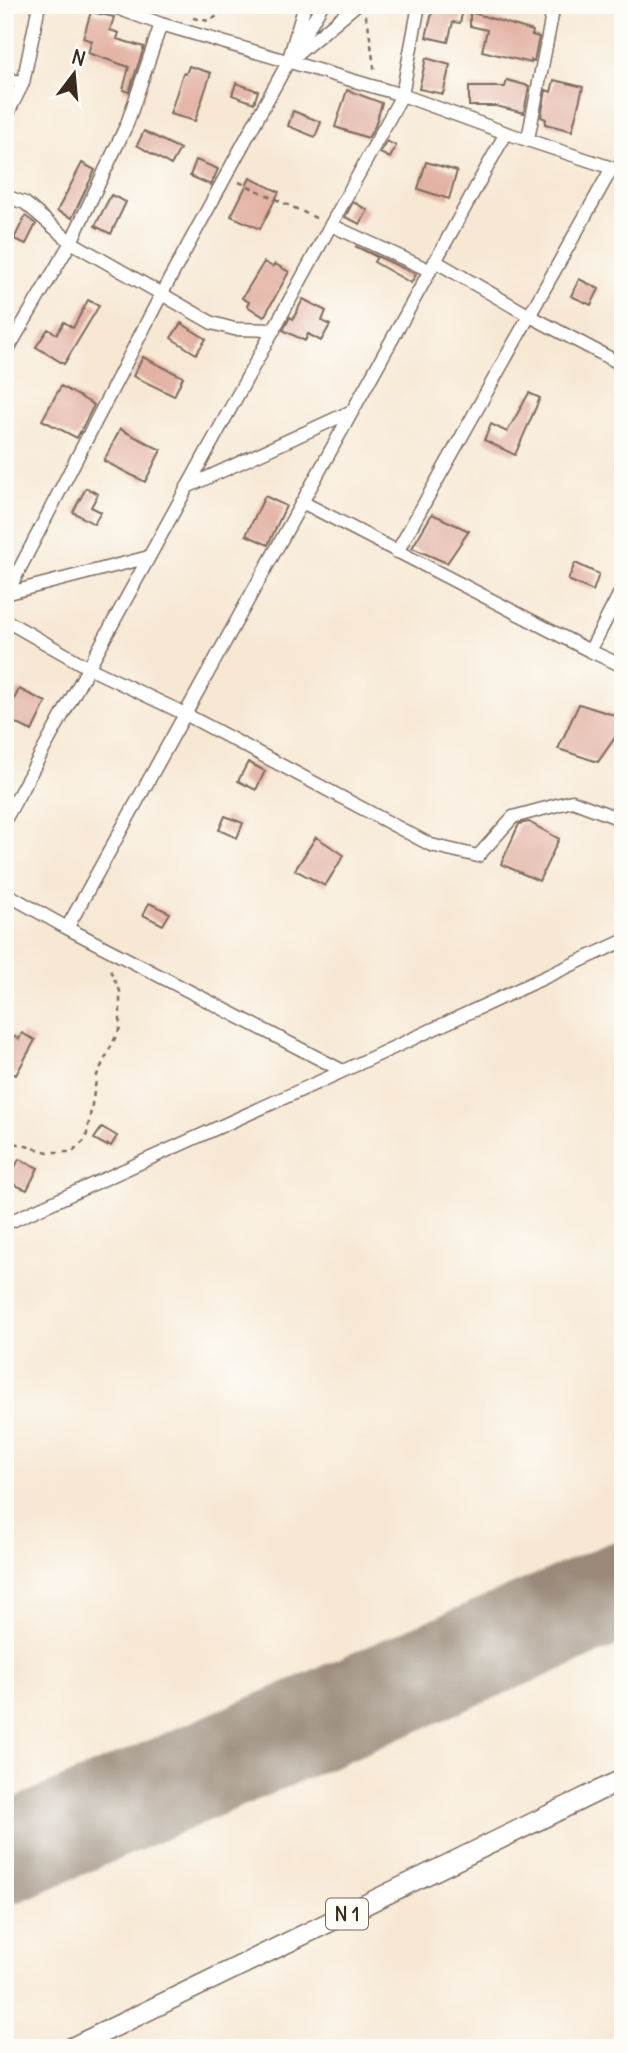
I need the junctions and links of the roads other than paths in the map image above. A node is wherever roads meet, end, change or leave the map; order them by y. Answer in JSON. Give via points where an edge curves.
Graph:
{"nodes":[{"id":1,"x":39,"y":5,"type":"edge"},
{"id":2,"x":108,"y":5,"type":"edge"},
{"id":3,"x":305,"y":5,"type":"edge"},
{"id":4,"x":322,"y":5,"type":"edge"},
{"id":5,"x":419,"y":5,"type":"edge"},
{"id":6,"x":554,"y":5,"type":"edge"},
{"id":7,"x":360,"y":10,"type":"edge"},
{"id":8,"x":161,"y":24,"type":"junction"},
{"id":9,"x":288,"y":62,"type":"junction"},
{"id":10,"x":5,"y":79,"type":"edge"},
{"id":11,"x":23,"y":83,"type":"junction"},
{"id":12,"x":402,"y":95,"type":"junction"},
{"id":13,"x":5,"y":119,"type":"edge"},
{"id":14,"x":506,"y":133,"type":"junction"},
{"id":15,"x":528,"y":139,"type":"junction"},
{"id":16,"x":617,"y":168,"type":"edge"},
{"id":17,"x":5,"y":196,"type":"edge"},
{"id":18,"x":331,"y":225,"type":"junction"},
{"id":19,"x":71,"y":242,"type":"junction"},
{"id":20,"x":432,"y":266,"type":"junction"},
{"id":21,"x":162,"y":293,"type":"junction"},
{"id":22,"x":528,"y":314,"type":"junction"},
{"id":23,"x":274,"y":330,"type":"junction"},
{"id":24,"x":5,"y":354,"type":"edge"},
{"id":25,"x":623,"y":365,"type":"edge"},
{"id":26,"x":352,"y":411,"type":"junction"},
{"id":27,"x":187,"y":487,"type":"junction"},
{"id":28,"x":302,"y":502,"type":"junction"},
{"id":29,"x":397,"y":552,"type":"junction"},
{"id":30,"x":149,"y":557,"type":"junction"},
{"id":31,"x":623,"y":587,"type":"edge"},
{"id":32,"x":6,"y":595,"type":"edge"},
{"id":33,"x":5,"y":620,"type":"edge"},
{"id":34,"x":590,"y":652,"type":"junction"},
{"id":35,"x":623,"y":666,"type":"edge"},
{"id":36,"x":89,"y":668,"type":"junction"},
{"id":37,"x":185,"y":714,"type":"junction"},
{"id":38,"x":5,"y":820,"type":"edge"},
{"id":39,"x":623,"y":820,"type":"edge"},
{"id":40,"x":5,"y":893,"type":"edge"},
{"id":41,"x":67,"y":928,"type":"junction"},
{"id":42,"x":623,"y":941,"type":"edge"},
{"id":43,"x":343,"y":1071,"type":"junction"},
{"id":44,"x":5,"y":1224,"type":"edge"},
{"id":45,"x":623,"y":1779,"type":"edge"},
{"id":46,"x":71,"y":2048,"type":"edge"}],
"edges":[{"from":1,"to":11,"type":"street"},
{"from":2,"to":8,"type":"street"},
{"from":3,"to":9,"type":"street"},
{"from":4,"to":9,"type":"street"},
{"from":5,"to":12,"type":"street"},
{"from":6,"to":15,"type":"street"},
{"from":7,"to":9,"type":"street"},
{"from":8,"to":9,"type":"street"},
{"from":8,"to":19,"type":"street","via":[[127,124]]},
{"from":9,"to":12,"type":"street"},
{"from":9,"to":21,"type":"street"},
{"from":10,"to":11,"type":"street"},
{"from":11,"to":13,"type":"street"},
{"from":12,"to":14,"type":"street"},
{"from":12,"to":18,"type":"street"},
{"from":14,"to":15,"type":"street"},
{"from":14,"to":20,"type":"street"},
{"from":15,"to":16,"type":"street"},
{"from":16,"to":22,"type":"street"},
{"from":17,"to":19,"type":"street","via":[[25,203]]},
{"from":18,"to":20,"type":"street"},
{"from":18,"to":23,"type":"street"},
{"from":19,"to":21,"type":"street"},
{"from":19,"to":24,"type":"street"},
{"from":20,"to":22,"type":"street"},
{"from":20,"to":26,"type":"street"},
{"from":21,"to":23,"type":"street","via":[[212,323],[233,329]]},
{"from":21,"to":32,"type":"street"},
{"from":22,"to":25,"type":"street"},
{"from":22,"to":29,"type":"street"},
{"from":23,"to":27,"type":"street"},
{"from":26,"to":27,"type":"street"},
{"from":26,"to":28,"type":"street"},
{"from":27,"to":30,"type":"street"},
{"from":28,"to":29,"type":"street"},
{"from":28,"to":37,"type":"street"},
{"from":29,"to":34,"type":"street"},
{"from":30,"to":32,"type":"street"},
{"from":30,"to":36,"type":"street"},
{"from":31,"to":34,"type":"street"},
{"from":33,"to":36,"type":"street"},
{"from":34,"to":35,"type":"street"},
{"from":36,"to":37,"type":"street"},
{"from":36,"to":38,"type":"street"},
{"from":37,"to":39,"type":"street","via":[[431,845],[478,856],[513,817],[572,801]]},
{"from":37,"to":41,"type":"street"},
{"from":40,"to":41,"type":"street"},
{"from":41,"to":43,"type":"street"},
{"from":42,"to":43,"type":"street"},
{"from":43,"to":44,"type":"street"},
{"from":45,"to":46,"type":"highway","number":"N 1"}]}
